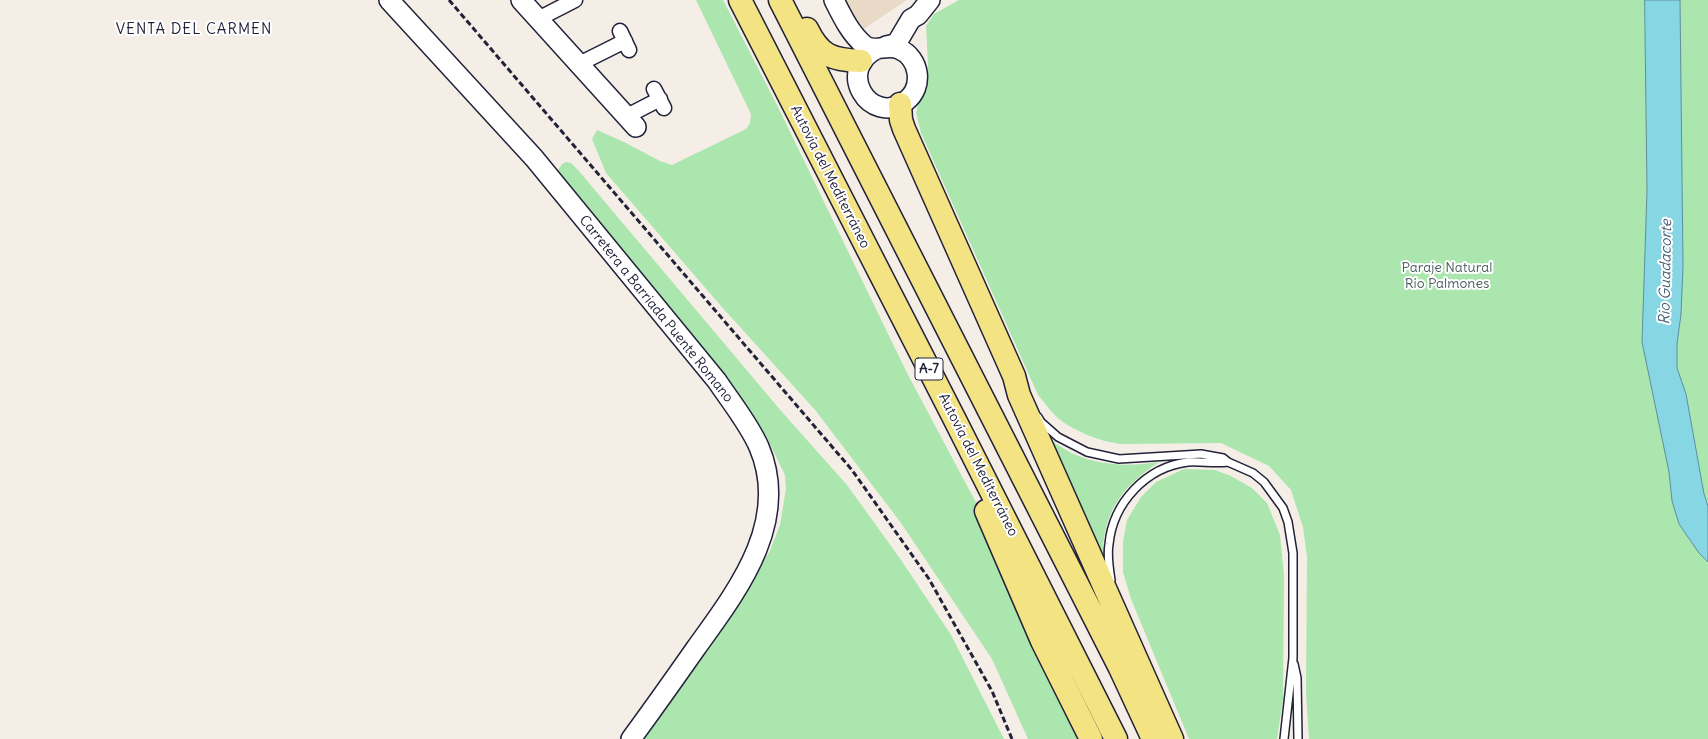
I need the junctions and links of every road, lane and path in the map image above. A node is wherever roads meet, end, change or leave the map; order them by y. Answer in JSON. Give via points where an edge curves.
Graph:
{"nodes":[{"id":1,"x":389,"y":0,"type":"edge"},
{"id":2,"x":521,"y":0,"type":"edge"},
{"id":3,"x":575,"y":0,"type":"edge"},
{"id":4,"x":740,"y":0,"type":"edge"},
{"id":5,"x":780,"y":0,"type":"edge"},
{"id":6,"x":792,"y":0,"type":"edge"},
{"id":7,"x":834,"y":0,"type":"edge"},
{"id":8,"x":930,"y":0,"type":"edge"},
{"id":9,"x":918,"y":15,"type":"junction"},
{"id":10,"x":538,"y":19,"type":"junction"},
{"id":11,"x":625,"y":41,"type":"dead end"},
{"id":12,"x":882,"y":47,"type":"junction"},
{"id":13,"x":861,"y":61,"type":"junction"},
{"id":14,"x":579,"y":64,"type":"junction"},
{"id":15,"x":917,"y":72,"type":"junction"},
{"id":16,"x":659,"y":99,"type":"dead end"},
{"id":17,"x":900,"y":104,"type":"junction"},
{"id":18,"x":632,"y":122,"type":"joint"},
{"id":19,"x":1014,"y":376,"type":"junction"},
{"id":20,"x":954,"y":418,"type":"junction"},
{"id":21,"x":1228,"y":462,"type":"junction"},
{"id":22,"x":1293,"y":658,"type":"junction"},
{"id":23,"x":1138,"y":664,"type":"junction"},
{"id":24,"x":632,"y":739,"type":"edge"},
{"id":25,"x":1091,"y":739,"type":"edge"},
{"id":26,"x":1116,"y":739,"type":"edge"},
{"id":27,"x":1153,"y":739,"type":"edge"},
{"id":28,"x":1172,"y":739,"type":"edge"},
{"id":29,"x":1284,"y":739,"type":"edge"},
{"id":30,"x":1298,"y":739,"type":"edge"}],
"edges":[{"from":1,"to":24,"type":"street","name":"Carretera a Barriada Puente Romano","via":[[539,164],[717,381],[759,448],[768,491],[764,533],[756,555],[731,599]]},
{"from":2,"to":10,"type":"street"},
{"from":3,"to":10,"type":"street"},
{"from":4,"to":20,"type":"highway","name":"Autovía del Mediterráneo","number":"A-7"},
{"from":5,"to":27,"type":"highway","number":"A-7","via":[[1120,668]]},
{"from":6,"to":13,"type":"highway","via":[[814,43],[826,54],[837,59]]},
{"from":7,"to":12,"type":"street","via":[[851,30],[865,46]]},
{"from":8,"to":9,"type":"street"},
{"from":9,"to":12,"type":"street","via":[[911,19],[895,44]]},
{"from":9,"to":15,"type":"street","via":[[915,49]]},
{"from":10,"to":14,"type":"street"},
{"from":11,"to":14,"type":"street"},
{"from":12,"to":13,"type":"street","via":[[872,51]]},
{"from":12,"to":15,"type":"street","via":[[893,47],[906,53],[912,58]]},
{"from":13,"to":17,"type":"street","via":[[858,82],[868,101],[882,107]]},
{"from":14,"to":18,"type":"street"},
{"from":15,"to":17,"type":"street","via":[[913,93]]},
{"from":16,"to":18,"type":"street"},
{"from":17,"to":19,"type":"highway","via":[[904,129]]},
{"from":19,"to":21,"type":"lane","via":[[1041,422],[1058,437],[1081,449],[1119,459],[1201,454],[1224,458]]},
{"from":19,"to":23,"type":"highway","via":[[1019,395]]},
{"from":20,"to":25,"type":"highway","via":[[958,450],[1042,641]]},
{"from":20,"to":26,"type":"highway","name":"Autovía del Mediterráneo","number":"A-7"},
{"from":21,"to":22,"type":"lane","via":[[1254,473],[1264,482],[1283,508],[1288,522],[1293,553]]},
{"from":21,"to":23,"type":"lane","via":[[1188,462],[1164,468],[1136,486],[1113,522],[1108,558],[1111,580]]},
{"from":22,"to":29,"type":"lane"},
{"from":22,"to":30,"type":"lane","via":[[1297,678]]},
{"from":23,"to":28,"type":"highway"}]}
